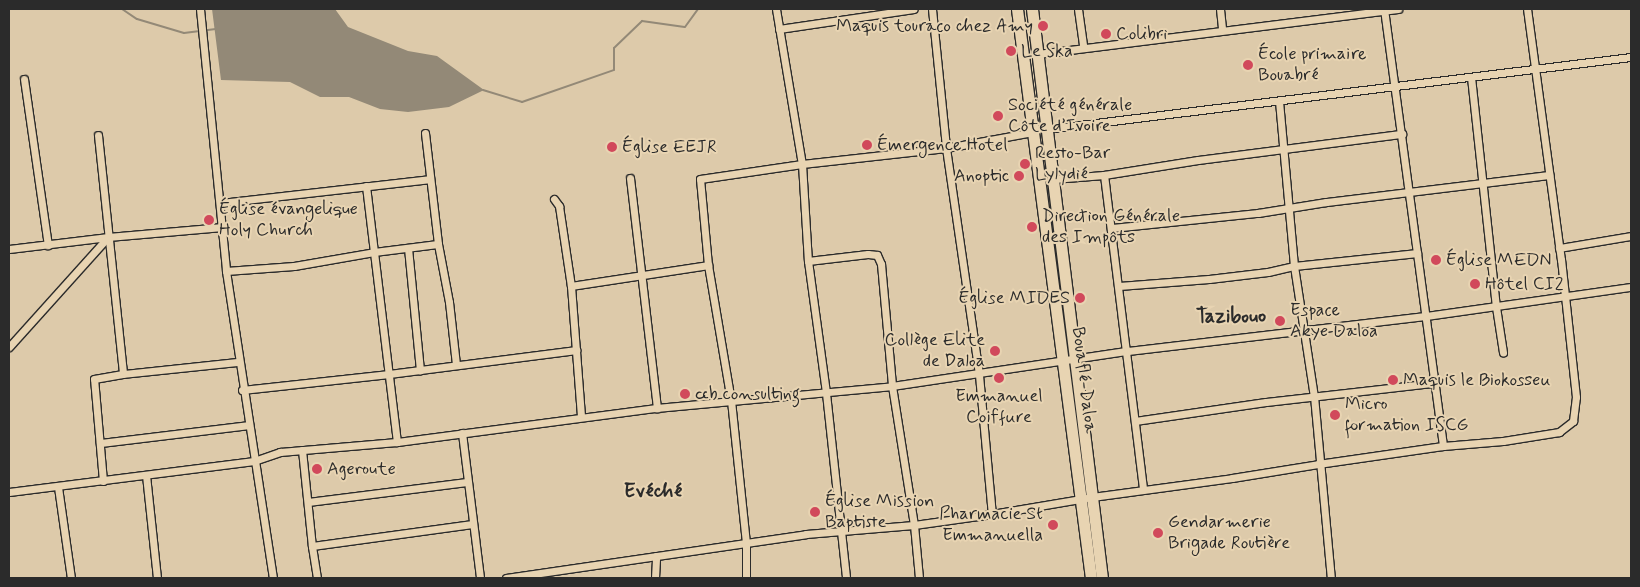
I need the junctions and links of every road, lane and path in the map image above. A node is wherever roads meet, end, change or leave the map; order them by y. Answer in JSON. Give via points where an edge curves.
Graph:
{"nodes":[{"id":1,"x":200,"y":9,"type":"edge"},
{"id":2,"x":776,"y":9,"type":"edge"},
{"id":3,"x":914,"y":9,"type":"edge"},
{"id":4,"x":932,"y":9,"type":"edge"},
{"id":5,"x":1017,"y":9,"type":"edge"},
{"id":6,"x":1032,"y":9,"type":"edge"},
{"id":7,"x":1078,"y":9,"type":"edge"},
{"id":8,"x":1220,"y":9,"type":"edge"},
{"id":9,"x":1398,"y":9,"type":"edge"},
{"id":10,"x":1527,"y":9,"type":"edge"},
{"id":11,"x":1384,"y":10,"type":"edge"},
{"id":12,"x":779,"y":29,"type":"junction"},
{"id":13,"x":1222,"y":29,"type":"junction"},
{"id":14,"x":1083,"y":46,"type":"junction"},
{"id":15,"x":1037,"y":54,"type":"junction"},
{"id":16,"x":1631,"y":57,"type":"edge"},
{"id":17,"x":1535,"y":68,"type":"junction"},
{"id":18,"x":1472,"y":76,"type":"junction"},
{"id":19,"x":24,"y":79,"type":"dead end"},
{"id":20,"x":1395,"y":86,"type":"junction"},
{"id":21,"x":1279,"y":101,"type":"junction"},
{"id":22,"x":1047,"y":129,"type":"junction"},
{"id":23,"x":1032,"y":132,"type":"junction"},
{"id":24,"x":425,"y":133,"type":"dead end"},
{"id":25,"x":1402,"y":134,"type":"junction"},
{"id":26,"x":98,"y":135,"type":"dead end"},
{"id":27,"x":946,"y":148,"type":"junction"},
{"id":28,"x":1283,"y":150,"type":"junction"},
{"id":29,"x":802,"y":164,"type":"junction"},
{"id":30,"x":1104,"y":175,"type":"junction"},
{"id":31,"x":1549,"y":175,"type":"junction"},
{"id":32,"x":630,"y":178,"type":"dead end"},
{"id":33,"x":430,"y":179,"type":"junction"},
{"id":34,"x":1053,"y":179,"type":"junction"},
{"id":35,"x":1483,"y":184,"type":"junction"},
{"id":36,"x":366,"y":186,"type":"junction"},
{"id":37,"x":1409,"y":192,"type":"junction"},
{"id":38,"x":554,"y":199,"type":"dead end"},
{"id":39,"x":220,"y":203,"type":"junction"},
{"id":40,"x":1288,"y":208,"type":"junction"},
{"id":41,"x":223,"y":228,"type":"junction"},
{"id":42,"x":1112,"y":228,"type":"junction"},
{"id":43,"x":1631,"y":236,"type":"edge"},
{"id":44,"x":108,"y":237,"type":"junction"},
{"id":45,"x":438,"y":244,"type":"junction"},
{"id":46,"x":48,"y":245,"type":"junction"},
{"id":47,"x":408,"y":248,"type":"junction"},
{"id":48,"x":1559,"y":248,"type":"junction"},
{"id":49,"x":9,"y":249,"type":"edge"},
{"id":50,"x":374,"y":252,"type":"junction"},
{"id":51,"x":1417,"y":253,"type":"junction"},
{"id":52,"x":808,"y":261,"type":"junction"},
{"id":53,"x":708,"y":265,"type":"junction"},
{"id":54,"x":1294,"y":266,"type":"junction"},
{"id":55,"x":226,"y":271,"type":"junction"},
{"id":56,"x":641,"y":277,"type":"junction"},
{"id":57,"x":571,"y":286,"type":"junction"},
{"id":58,"x":1119,"y":286,"type":"junction"},
{"id":59,"x":1631,"y":287,"type":"edge"},
{"id":60,"x":1565,"y":298,"type":"junction"},
{"id":61,"x":1496,"y":307,"type":"junction"},
{"id":62,"x":1426,"y":316,"type":"junction"},
{"id":63,"x":1304,"y":330,"type":"junction"},
{"id":64,"x":9,"y":347,"type":"edge"},
{"id":65,"x":576,"y":350,"type":"junction"},
{"id":66,"x":1127,"y":351,"type":"junction"},
{"id":67,"x":1503,"y":352,"type":"dead end"},
{"id":68,"x":1070,"y":360,"type":"junction"},
{"id":69,"x":238,"y":362,"type":"junction"},
{"id":70,"x":456,"y":364,"type":"junction"},
{"id":71,"x":420,"y":370,"type":"junction"},
{"id":72,"x":123,"y":374,"type":"junction"},
{"id":73,"x":389,"y":374,"type":"junction"},
{"id":74,"x":979,"y":375,"type":"junction"},
{"id":75,"x":1434,"y":383,"type":"junction"},
{"id":76,"x":892,"y":386,"type":"junction"},
{"id":77,"x":242,"y":390,"type":"junction"},
{"id":78,"x":826,"y":393,"type":"junction"},
{"id":79,"x":1314,"y":396,"type":"junction"},
{"id":80,"x":731,"y":401,"type":"junction"},
{"id":81,"x":657,"y":408,"type":"junction"},
{"id":82,"x":581,"y":417,"type":"junction"},
{"id":83,"x":1135,"y":421,"type":"junction"},
{"id":84,"x":248,"y":425,"type":"junction"},
{"id":85,"x":462,"y":433,"type":"junction"},
{"id":86,"x":397,"y":442,"type":"junction"},
{"id":87,"x":100,"y":443,"type":"junction"},
{"id":88,"x":1443,"y":446,"type":"junction"},
{"id":89,"x":302,"y":450,"type":"junction"},
{"id":90,"x":254,"y":460,"type":"junction"},
{"id":91,"x":1318,"y":464,"type":"junction"},
{"id":92,"x":146,"y":475,"type":"junction"},
{"id":93,"x":103,"y":481,"type":"junction"},
{"id":94,"x":467,"y":482,"type":"junction"},
{"id":95,"x":58,"y":487,"type":"junction"},
{"id":96,"x":1143,"y":490,"type":"junction"},
{"id":97,"x":9,"y":492,"type":"edge"},
{"id":98,"x":1087,"y":498,"type":"junction"},
{"id":99,"x":308,"y":502,"type":"junction"},
{"id":100,"x":992,"y":514,"type":"junction"},
{"id":101,"x":472,"y":524,"type":"junction"},
{"id":102,"x":914,"y":524,"type":"junction"},
{"id":103,"x":840,"y":530,"type":"junction"},
{"id":104,"x":746,"y":543,"type":"junction"},
{"id":105,"x":312,"y":546,"type":"junction"},
{"id":106,"x":656,"y":556,"type":"junction"},
{"id":107,"x":71,"y":578,"type":"edge"},
{"id":108,"x":157,"y":578,"type":"edge"},
{"id":109,"x":273,"y":578,"type":"edge"},
{"id":110,"x":317,"y":578,"type":"edge"},
{"id":111,"x":480,"y":578,"type":"edge"},
{"id":112,"x":506,"y":578,"type":"edge"},
{"id":113,"x":655,"y":578,"type":"edge"},
{"id":114,"x":746,"y":578,"type":"edge"},
{"id":115,"x":846,"y":578,"type":"edge"},
{"id":116,"x":919,"y":578,"type":"edge"},
{"id":117,"x":1091,"y":578,"type":"edge"},
{"id":118,"x":1102,"y":578,"type":"edge"},
{"id":119,"x":1330,"y":578,"type":"edge"}],
"edges":[{"from":1,"to":39,"type":"street"},
{"from":2,"to":12,"type":"street"},
{"from":3,"to":12,"type":"street"},
{"from":4,"to":27,"type":"street"},
{"from":5,"to":23,"type":"highway","name":"Bouaflé-Daloa"},
{"from":6,"to":15,"type":"highway","name":"Bouaflé-Daloa"},
{"from":7,"to":14,"type":"street"},
{"from":8,"to":13,"type":"street"},
{"from":9,"to":11,"type":"street"},
{"from":10,"to":17,"type":"street"},
{"from":11,"to":13,"type":"street"},
{"from":11,"to":20,"type":"street"},
{"from":12,"to":29,"type":"street"},
{"from":13,"to":14,"type":"street"},
{"from":14,"to":15,"type":"street"},
{"from":15,"to":22,"type":"highway","name":"Bouaflé-Daloa"},
{"from":16,"to":17,"type":"street"},
{"from":17,"to":18,"type":"street"},
{"from":17,"to":31,"type":"street"},
{"from":18,"to":20,"type":"street"},
{"from":18,"to":35,"type":"street"},
{"from":19,"to":46,"type":"street"},
{"from":20,"to":21,"type":"street"},
{"from":20,"to":25,"type":"street"},
{"from":21,"to":22,"type":"street"},
{"from":21,"to":28,"type":"street"},
{"from":22,"to":34,"type":"highway","name":"Bouaflé-Daloa"},
{"from":23,"to":27,"type":"street"},
{"from":23,"to":68,"type":"highway","name":"Bouaflé-Daloa"},
{"from":24,"to":33,"type":"street"},
{"from":25,"to":28,"type":"street"},
{"from":25,"to":37,"type":"street"},
{"from":26,"to":44,"type":"street"},
{"from":27,"to":29,"type":"street"},
{"from":27,"to":74,"type":"street"},
{"from":28,"to":30,"type":"street"},
{"from":28,"to":40,"type":"street"},
{"from":29,"to":52,"type":"street"},
{"from":29,"to":53,"type":"street","via":[[700,180]]},
{"from":30,"to":34,"type":"street"},
{"from":30,"to":42,"type":"street"},
{"from":31,"to":35,"type":"street"},
{"from":31,"to":48,"type":"street"},
{"from":32,"to":56,"type":"street"},
{"from":33,"to":36,"type":"street"},
{"from":33,"to":45,"type":"street"},
{"from":34,"to":68,"type":"highway","name":"Bouaflé-Daloa"},
{"from":35,"to":37,"type":"street"},
{"from":35,"to":61,"type":"street"},
{"from":36,"to":39,"type":"street"},
{"from":36,"to":50,"type":"street"},
{"from":37,"to":40,"type":"street"},
{"from":37,"to":51,"type":"street"},
{"from":38,"to":57,"type":"street","via":[[559,206]]},
{"from":39,"to":41,"type":"street"},
{"from":40,"to":42,"type":"street"},
{"from":40,"to":54,"type":"street"},
{"from":41,"to":44,"type":"street"},
{"from":41,"to":55,"type":"street"},
{"from":42,"to":58,"type":"street"},
{"from":43,"to":48,"type":"street"},
{"from":44,"to":46,"type":"street"},
{"from":44,"to":64,"type":"street"},
{"from":44,"to":72,"type":"street"},
{"from":45,"to":47,"type":"street"},
{"from":45,"to":70,"type":"street"},
{"from":46,"to":49,"type":"street"},
{"from":47,"to":50,"type":"street"},
{"from":47,"to":71,"type":"street"},
{"from":48,"to":60,"type":"street"},
{"from":50,"to":55,"type":"street","via":[[294,266]]},
{"from":50,"to":73,"type":"street"},
{"from":51,"to":54,"type":"street"},
{"from":51,"to":62,"type":"street"},
{"from":52,"to":76,"type":"street","via":[[877,255],[881,264]]},
{"from":52,"to":78,"type":"street"},
{"from":53,"to":56,"type":"street"},
{"from":53,"to":80,"type":"street"},
{"from":54,"to":58,"type":"street","via":[[1219,278]]},
{"from":54,"to":63,"type":"street"},
{"from":55,"to":69,"type":"street"},
{"from":56,"to":57,"type":"street"},
{"from":56,"to":81,"type":"street"},
{"from":57,"to":65,"type":"street"},
{"from":58,"to":66,"type":"street"},
{"from":59,"to":60,"type":"street"},
{"from":60,"to":61,"type":"street"},
{"from":60,"to":88,"type":"street","via":[[1576,397],[1573,421],[1559,432]]},
{"from":61,"to":62,"type":"street"},
{"from":61,"to":67,"type":"street"},
{"from":62,"to":63,"type":"street"},
{"from":62,"to":75,"type":"street"},
{"from":63,"to":66,"type":"street"},
{"from":63,"to":79,"type":"street"},
{"from":65,"to":70,"type":"street"},
{"from":65,"to":82,"type":"street"},
{"from":66,"to":68,"type":"street"},
{"from":66,"to":83,"type":"street"},
{"from":68,"to":74,"type":"street"},
{"from":68,"to":98,"type":"highway","name":"Bouaflé-Daloa"},
{"from":69,"to":72,"type":"street"},
{"from":69,"to":77,"type":"street"},
{"from":70,"to":71,"type":"street"},
{"from":71,"to":73,"type":"street"},
{"from":72,"to":87,"type":"street","via":[[94,379]]},
{"from":73,"to":77,"type":"street"},
{"from":73,"to":86,"type":"street"},
{"from":74,"to":76,"type":"street"},
{"from":74,"to":100,"type":"street"},
{"from":75,"to":79,"type":"street"},
{"from":75,"to":88,"type":"street"},
{"from":76,"to":78,"type":"street"},
{"from":76,"to":102,"type":"street"},
{"from":77,"to":84,"type":"street"},
{"from":78,"to":80,"type":"street"},
{"from":78,"to":103,"type":"street"},
{"from":79,"to":83,"type":"street"},
{"from":79,"to":91,"type":"street"},
{"from":80,"to":81,"type":"street"},
{"from":80,"to":104,"type":"street"},
{"from":81,"to":82,"type":"street"},
{"from":82,"to":85,"type":"street"},
{"from":83,"to":96,"type":"street"},
{"from":84,"to":87,"type":"street"},
{"from":84,"to":90,"type":"street"},
{"from":85,"to":86,"type":"street"},
{"from":85,"to":94,"type":"street"},
{"from":86,"to":89,"type":"street"},
{"from":87,"to":93,"type":"street"},
{"from":88,"to":91,"type":"street"},
{"from":89,"to":90,"type":"street","via":[[280,452]]},
{"from":89,"to":99,"type":"street"},
{"from":90,"to":92,"type":"street"},
{"from":90,"to":109,"type":"street"},
{"from":91,"to":96,"type":"street"},
{"from":91,"to":119,"type":"street"},
{"from":92,"to":93,"type":"street"},
{"from":92,"to":108,"type":"street"},
{"from":93,"to":95,"type":"street"},
{"from":94,"to":99,"type":"street"},
{"from":94,"to":101,"type":"street"},
{"from":95,"to":97,"type":"street"},
{"from":95,"to":107,"type":"street"},
{"from":96,"to":98,"type":"street"},
{"from":98,"to":100,"type":"street"},
{"from":98,"to":117,"type":"highway","name":"Bouaflé-Daloa"},
{"from":98,"to":118,"type":"highway","name":"Bouaflé-Daloa"},
{"from":99,"to":105,"type":"street"},
{"from":100,"to":102,"type":"street"},
{"from":101,"to":105,"type":"street"},
{"from":101,"to":111,"type":"street"},
{"from":102,"to":103,"type":"street"},
{"from":102,"to":116,"type":"street"},
{"from":103,"to":104,"type":"street"},
{"from":103,"to":115,"type":"street"},
{"from":104,"to":106,"type":"street"},
{"from":104,"to":114,"type":"street"},
{"from":105,"to":110,"type":"street"},
{"from":106,"to":112,"type":"street"},
{"from":106,"to":113,"type":"street"}]}
